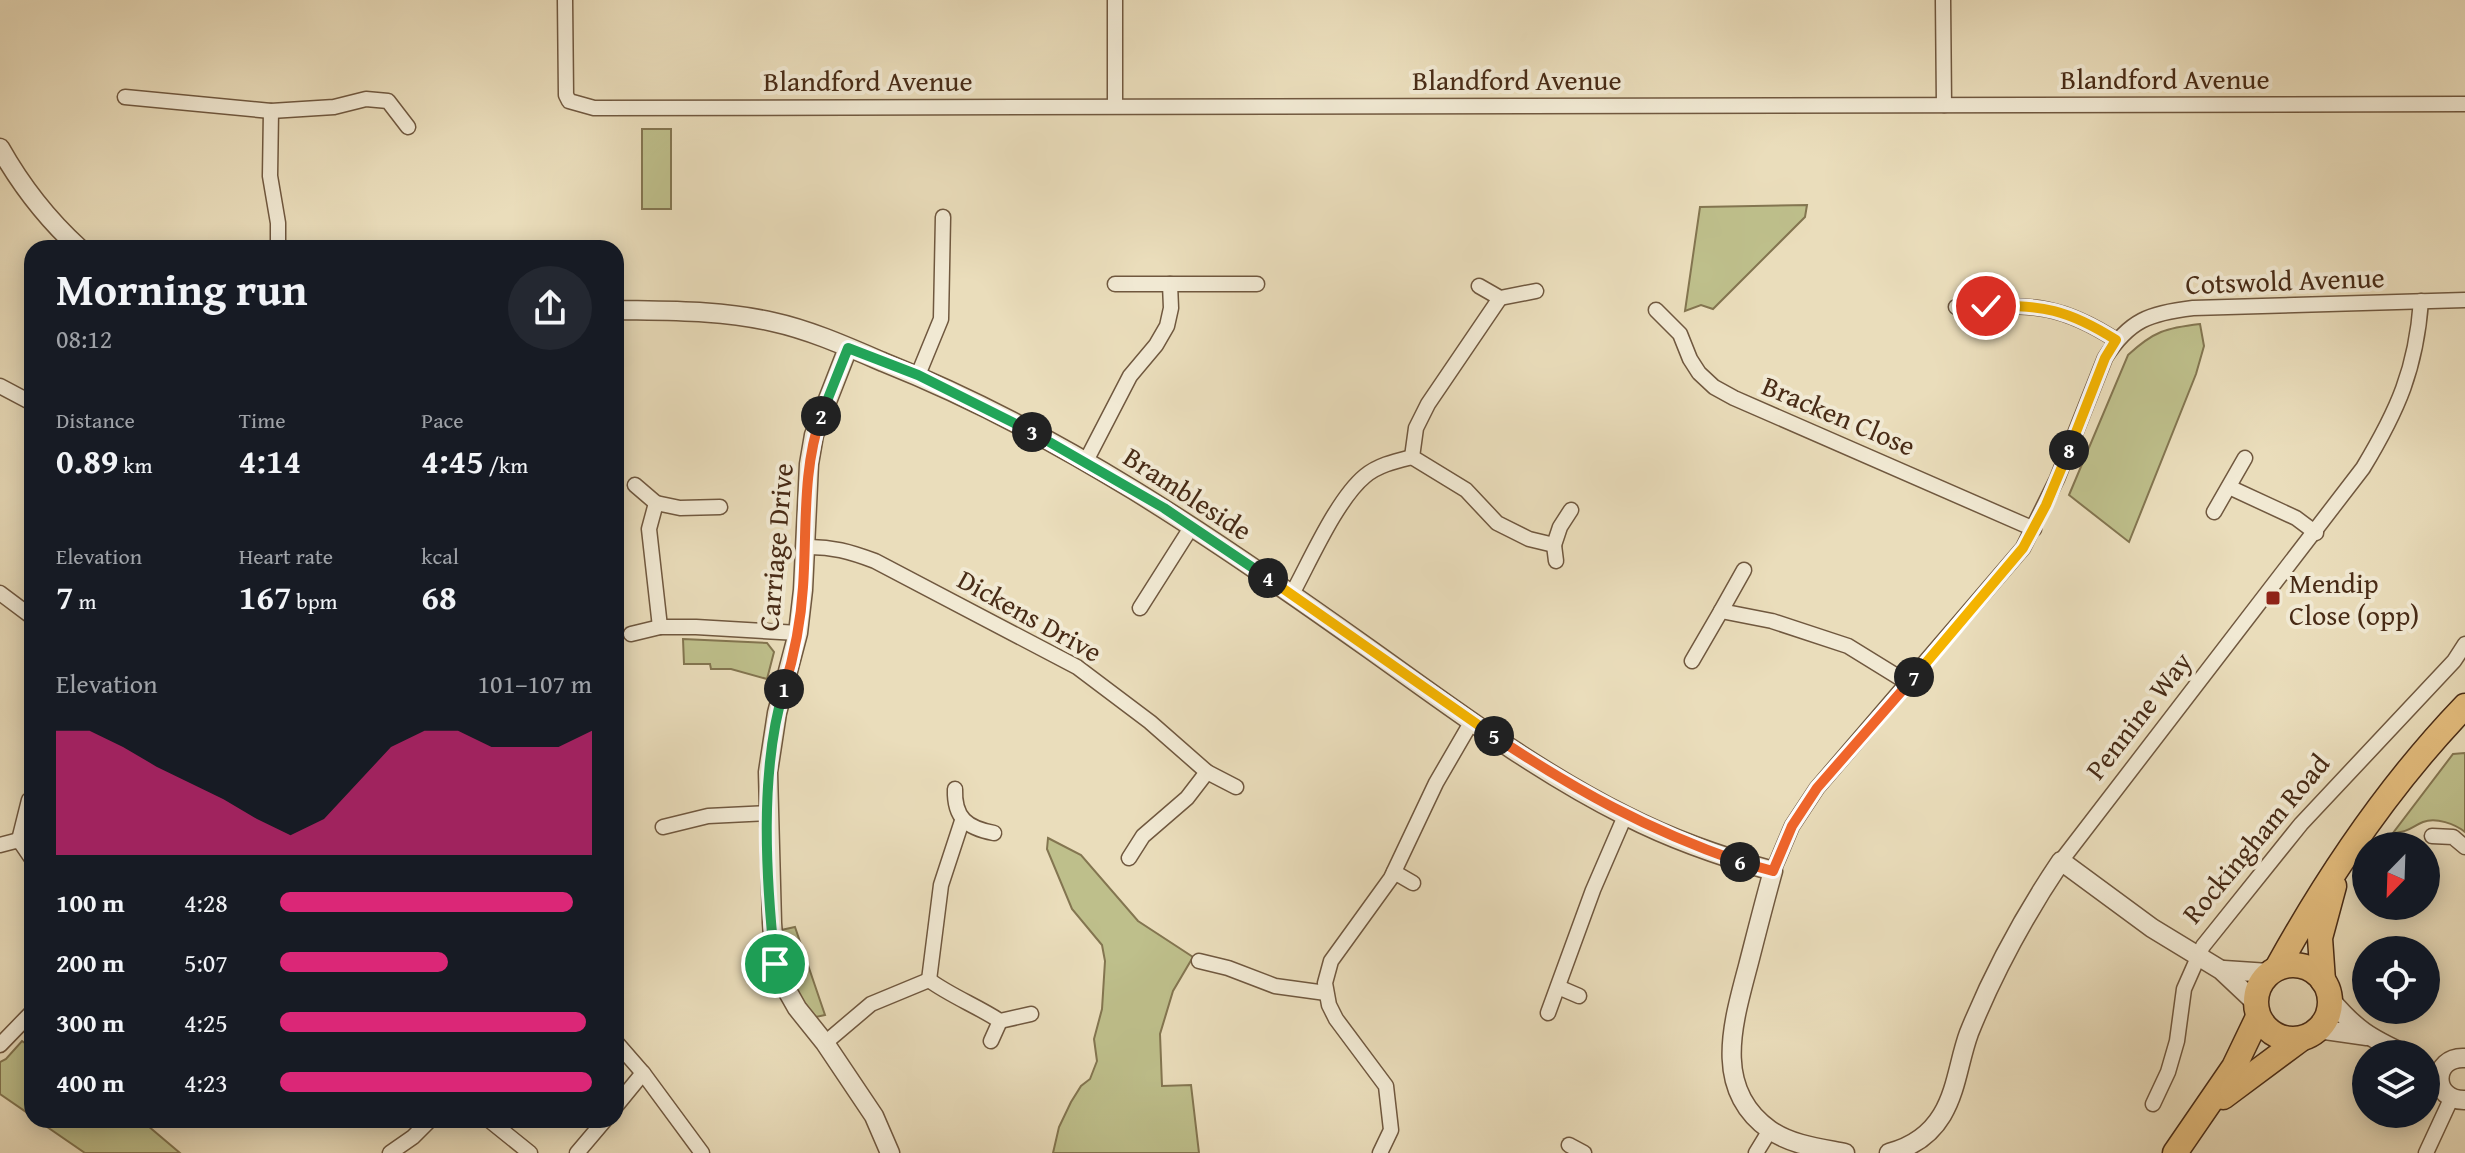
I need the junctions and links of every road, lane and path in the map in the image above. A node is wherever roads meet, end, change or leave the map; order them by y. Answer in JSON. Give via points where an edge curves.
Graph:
{"nodes":[{"id":1,"x":565,"y":0,"type":"edge"},
{"id":2,"x":1115,"y":0,"type":"edge"},
{"id":3,"x":1943,"y":0,"type":"edge"},
{"id":4,"x":125,"y":97,"type":"dead end"},
{"id":5,"x":2465,"y":104,"type":"edge"},
{"id":6,"x":1115,"y":105,"type":"junction"},
{"id":7,"x":1944,"y":105,"type":"junction"},
{"id":8,"x":271,"y":111,"type":"junction"},
{"id":9,"x":408,"y":127,"type":"dead end"},
{"id":10,"x":0,"y":148,"type":"edge"},
{"id":11,"x":943,"y":217,"type":"dead end"},
{"id":12,"x":70,"y":240,"type":"edge"},
{"id":13,"x":278,"y":240,"type":"edge"},
{"id":14,"x":1115,"y":284,"type":"dead end"},
{"id":15,"x":1170,"y":284,"type":"junction"},
{"id":16,"x":1257,"y":284,"type":"dead end"},
{"id":17,"x":1479,"y":286,"type":"dead end"},
{"id":18,"x":1536,"y":291,"type":"dead end"},
{"id":19,"x":1500,"y":298,"type":"junction"},
{"id":20,"x":2465,"y":300,"type":"edge"},
{"id":21,"x":2421,"y":301,"type":"junction"},
{"id":22,"x":1956,"y":307,"type":"dead end"},
{"id":23,"x":624,"y":310,"type":"edge"},
{"id":24,"x":1656,"y":310,"type":"dead end"},
{"id":25,"x":2116,"y":340,"type":"junction"},
{"id":26,"x":848,"y":348,"type":"junction"},
{"id":27,"x":918,"y":375,"type":"junction"},
{"id":28,"x":0,"y":386,"type":"edge"},
{"id":29,"x":24,"y":399,"type":"edge"},
{"id":30,"x":1412,"y":457,"type":"junction"},
{"id":31,"x":2245,"y":458,"type":"dead end"},
{"id":32,"x":1086,"y":461,"type":"junction"},
{"id":33,"x":635,"y":485,"type":"dead end"},
{"id":34,"x":2229,"y":487,"type":"junction"},
{"id":35,"x":656,"y":503,"type":"junction"},
{"id":36,"x":720,"y":507,"type":"dead end"},
{"id":37,"x":1571,"y":510,"type":"dead end"},
{"id":38,"x":2214,"y":512,"type":"dead end"},
{"id":39,"x":1192,"y":526,"type":"junction"},
{"id":40,"x":2034,"y":529,"type":"junction"},
{"id":41,"x":2316,"y":533,"type":"junction"},
{"id":42,"x":1554,"y":545,"type":"junction"},
{"id":43,"x":805,"y":547,"type":"junction"},
{"id":44,"x":1556,"y":561,"type":"dead end"},
{"id":45,"x":1744,"y":570,"type":"dead end"},
{"id":46,"x":0,"y":593,"type":"edge"},
{"id":47,"x":1292,"y":594,"type":"junction"},
{"id":48,"x":1140,"y":608,"type":"dead end"},
{"id":49,"x":24,"y":611,"type":"edge"},
{"id":50,"x":1721,"y":611,"type":"junction"},
{"id":51,"x":660,"y":627,"type":"junction"},
{"id":52,"x":798,"y":633,"type":"junction"},
{"id":53,"x":631,"y":634,"type":"dead end"},
{"id":54,"x":2465,"y":644,"type":"edge"},
{"id":55,"x":1692,"y":661,"type":"dead end"},
{"id":56,"x":1908,"y":683,"type":"junction"},
{"id":57,"x":2465,"y":706,"type":"edge"},
{"id":58,"x":1472,"y":721,"type":"junction"},
{"id":59,"x":1207,"y":772,"type":"junction"},
{"id":60,"x":1236,"y":787,"type":"dead end"},
{"id":61,"x":955,"y":789,"type":"dead end"},
{"id":62,"x":769,"y":813,"type":"junction"},
{"id":63,"x":1625,"y":816,"type":"junction"},
{"id":64,"x":24,"y":820,"type":"edge"},
{"id":65,"x":962,"y":821,"type":"junction"},
{"id":66,"x":663,"y":827,"type":"dead end"},
{"id":67,"x":994,"y":833,"type":"dead end"},
{"id":68,"x":2440,"y":836,"type":"edge"},
{"id":69,"x":19,"y":840,"type":"junction"},
{"id":70,"x":0,"y":845,"type":"edge"},
{"id":71,"x":24,"y":847,"type":"edge"},
{"id":72,"x":2465,"y":847,"type":"edge"},
{"id":73,"x":1129,"y":858,"type":"dead end"},
{"id":74,"x":2061,"y":861,"type":"junction"},
{"id":75,"x":2342,"y":861,"type":"junction"},
{"id":76,"x":1773,"y":871,"type":"junction"},
{"id":77,"x":1394,"y":872,"type":"junction"},
{"id":78,"x":1413,"y":883,"type":"dead end"},
{"id":79,"x":2197,"y":956,"type":"junction"},
{"id":80,"x":1199,"y":961,"type":"dead end"},
{"id":81,"x":2221,"y":970,"type":"junction"},
{"id":82,"x":2273,"y":970,"type":"junction"},
{"id":83,"x":929,"y":980,"type":"junction"},
{"id":84,"x":1558,"y":987,"type":"junction"},
{"id":85,"x":2327,"y":990,"type":"junction"},
{"id":86,"x":1326,"y":993,"type":"junction"},
{"id":87,"x":1579,"y":996,"type":"dead end"},
{"id":88,"x":2257,"y":1009,"type":"junction"},
{"id":89,"x":1548,"y":1013,"type":"dead end"},
{"id":90,"x":1031,"y":1014,"type":"dead end"},
{"id":91,"x":24,"y":1020,"type":"edge"},
{"id":92,"x":1000,"y":1021,"type":"junction"},
{"id":93,"x":2310,"y":1034,"type":"junction"},
{"id":94,"x":2367,"y":1036,"type":"junction"},
{"id":95,"x":2375,"y":1040,"type":"edge"},
{"id":96,"x":991,"y":1041,"type":"dead end"},
{"id":97,"x":825,"y":1043,"type":"junction"},
{"id":98,"x":0,"y":1045,"type":"edge"},
{"id":99,"x":624,"y":1051,"type":"edge"},
{"id":100,"x":2465,"y":1058,"type":"edge"},
{"id":101,"x":2440,"y":1064,"type":"edge"},
{"id":102,"x":643,"y":1073,"type":"junction"},
{"id":103,"x":2440,"y":1085,"type":"edge"},
{"id":104,"x":624,"y":1096,"type":"edge"},
{"id":105,"x":2458,"y":1099,"type":"edge"},
{"id":106,"x":2153,"y":1104,"type":"dead end"},
{"id":107,"x":2208,"y":1108,"type":"junction"},
{"id":108,"x":422,"y":1128,"type":"edge"},
{"id":109,"x":499,"y":1128,"type":"edge"},
{"id":110,"x":598,"y":1128,"type":"edge"},
{"id":111,"x":1770,"y":1130,"type":"junction"},
{"id":112,"x":1569,"y":1145,"type":"dead end"},
{"id":113,"x":390,"y":1153,"type":"edge"},
{"id":114,"x":530,"y":1153,"type":"edge"},
{"id":115,"x":577,"y":1153,"type":"edge"},
{"id":116,"x":702,"y":1153,"type":"edge"},
{"id":117,"x":890,"y":1153,"type":"edge"},
{"id":118,"x":1380,"y":1153,"type":"edge"},
{"id":119,"x":1584,"y":1153,"type":"edge"},
{"id":120,"x":1756,"y":1153,"type":"edge"},
{"id":121,"x":1845,"y":1153,"type":"edge"},
{"id":122,"x":1889,"y":1153,"type":"edge"},
{"id":123,"x":2175,"y":1153,"type":"edge"},
{"id":124,"x":2426,"y":1153,"type":"edge"}],
"edges":[{"from":1,"to":6,"type":"street","name":"Blandford Avenue","via":[[564,85],[569,101],[594,108]]},
{"from":2,"to":6,"type":"street"},
{"from":3,"to":7,"type":"street"},
{"from":4,"to":8,"type":"street"},
{"from":5,"to":7,"type":"street","name":"Blandford Avenue"},
{"from":6,"to":7,"type":"street","name":"Blandford Avenue"},
{"from":8,"to":9,"type":"street","via":[[388,101]]},
{"from":8,"to":13,"type":"street","via":[[270,176]]},
{"from":10,"to":12,"type":"street","via":[[28,195]]},
{"from":11,"to":27,"type":"street","via":[[941,319]]},
{"from":14,"to":15,"type":"street"},
{"from":15,"to":16,"type":"street"},
{"from":15,"to":32,"type":"street","via":[[1167,326],[1130,376]]},
{"from":17,"to":19,"type":"street"},
{"from":18,"to":19,"type":"street"},
{"from":19,"to":30,"type":"street","via":[[1428,404],[1416,428]]},
{"from":20,"to":21,"type":"street","name":"Cotswold Avenue"},
{"from":21,"to":25,"type":"street","name":"Cotswold Avenue","via":[[2158,312]]},
{"from":21,"to":41,"type":"street","name":"Pennine Way","via":[[2416,349],[2403,392],[2363,468]]},
{"from":22,"to":25,"type":"street","via":[[2039,306]]},
{"from":23,"to":26,"type":"street","name":"Brambleside","via":[[724,313],[775,322]]},
{"from":24,"to":40,"type":"street","name":"Bracken Close","via":[[1680,334],[1690,359],[1714,387]]},
{"from":25,"to":40,"type":"street"},
{"from":26,"to":27,"type":"street","name":"Brambleside"},
{"from":26,"to":43,"type":"street","name":"Carriage Drive","via":[[814,435]]},
{"from":27,"to":32,"type":"street","name":"Brambleside"},
{"from":28,"to":29,"type":"street"},
{"from":30,"to":42,"type":"street","via":[[1466,490],[1497,523]]},
{"from":30,"to":47,"type":"street","via":[[1365,475],[1347,496]]},
{"from":31,"to":34,"type":"street"},
{"from":32,"to":39,"type":"street","name":"Brambleside"},
{"from":33,"to":35,"type":"street"},
{"from":34,"to":38,"type":"street"},
{"from":34,"to":41,"type":"street"},
{"from":35,"to":36,"type":"street"},
{"from":35,"to":51,"type":"street","via":[[649,529]]},
{"from":37,"to":42,"type":"street"},
{"from":39,"to":47,"type":"street","name":"Brambleside"},
{"from":39,"to":48,"type":"street"},
{"from":40,"to":56,"type":"street","via":[[1991,588]]},
{"from":41,"to":74,"type":"street","name":"Pennine Way"},
{"from":42,"to":44,"type":"street"},
{"from":43,"to":52,"type":"street","name":"Carriage Drive"},
{"from":43,"to":59,"type":"street","name":"Dickens Drive","via":[[849,550],[875,561],[1077,667]]},
{"from":45,"to":50,"type":"street"},
{"from":46,"to":49,"type":"street"},
{"from":47,"to":58,"type":"street","name":"Brambleside"},
{"from":50,"to":55,"type":"street"},
{"from":50,"to":56,"type":"street","via":[[1848,646]]},
{"from":51,"to":52,"type":"street"},
{"from":51,"to":53,"type":"street"},
{"from":52,"to":62,"type":"street","name":"Carriage Drive","via":[[775,723]]},
{"from":54,"to":79,"type":"street","name":"Rockingham Road","via":[[2301,824]]},
{"from":56,"to":76,"type":"street","via":[[1817,788],[1792,826]]},
{"from":57,"to":75,"type":"main road","via":[[2368,821]]},
{"from":58,"to":63,"type":"street","name":"Brambleside"},
{"from":58,"to":77,"type":"street"},
{"from":59,"to":60,"type":"street","name":"Dickens Drive"},
{"from":59,"to":73,"type":"street","via":[[1187,798],[1143,836]]},
{"from":61,"to":65,"type":"street"},
{"from":62,"to":66,"type":"street","via":[[708,816]]},
{"from":62,"to":97,"type":"street","name":"Carriage Drive","via":[[775,964],[797,1008]]},
{"from":63,"to":76,"type":"street","name":"Brambleside","via":[[1678,840]]},
{"from":63,"to":84,"type":"street"},
{"from":64,"to":69,"type":"street"},
{"from":65,"to":67,"type":"street"},
{"from":65,"to":83,"type":"street","via":[[941,885]]},
{"from":68,"to":72,"type":"street","via":[[2453,837]]},
{"from":69,"to":70,"type":"street"},
{"from":69,"to":71,"type":"street"},
{"from":74,"to":79,"type":"street"},
{"from":74,"to":122,"type":"street","name":"Pennine Way","via":[[1997,968],[1942,1115],[1925,1137]]},
{"from":75,"to":82,"type":"main road"},
{"from":75,"to":85,"type":"main road","via":[[2320,938]]},
{"from":76,"to":111,"type":"street","via":[[1731,1031],[1732,1066],[1741,1098]]},
{"from":77,"to":78,"type":"street"},
{"from":77,"to":86,"type":"street","via":[[1331,961]]},
{"from":79,"to":81,"type":"street"},
{"from":79,"to":106,"type":"street","name":"Rockingham Road","via":[[2184,989],[2173,1057]]},
{"from":80,"to":86,"type":"street","via":[[1275,986]]},
{"from":81,"to":82,"type":"street"},
{"from":81,"to":88,"type":"street"},
{"from":82,"to":85,"type":"main road","via":[[2303,966],[2314,971]]},
{"from":82,"to":88,"type":"main road","via":[[2262,981]]},
{"from":83,"to":92,"type":"street"},
{"from":83,"to":97,"type":"street","via":[[871,1004]]},
{"from":84,"to":87,"type":"street"},
{"from":84,"to":89,"type":"street"},
{"from":85,"to":93,"type":"main road","via":[[2325,1021]]},
{"from":85,"to":94,"type":"street","via":[[2347,1020]]},
{"from":86,"to":118,"type":"street","via":[[1336,1019],[1386,1086],[1391,1130]]},
{"from":88,"to":93,"type":"main road","via":[[2275,1035],[2288,1039]]},
{"from":88,"to":107,"type":"main road","via":[[2234,1067]]},
{"from":90,"to":92,"type":"street"},
{"from":91,"to":98,"type":"street"},
{"from":92,"to":96,"type":"street"},
{"from":93,"to":94,"type":"street"},
{"from":93,"to":107,"type":"main road"},
{"from":94,"to":95,"type":"street"},
{"from":97,"to":117,"type":"street","name":"Carriage Drive","via":[[874,1116]]},
{"from":99,"to":102,"type":"street"},
{"from":100,"to":101,"type":"street"},
{"from":102,"to":104,"type":"street"},
{"from":102,"to":116,"type":"street"},
{"from":103,"to":105,"type":"street"},
{"from":105,"to":124,"type":"street"},
{"from":107,"to":123,"type":"main road"},
{"from":108,"to":113,"type":"street"},
{"from":109,"to":114,"type":"street"},
{"from":110,"to":115,"type":"street"},
{"from":111,"to":120,"type":"street"},
{"from":111,"to":121,"type":"street","via":[[1794,1143]]},
{"from":112,"to":119,"type":"street"}]}
